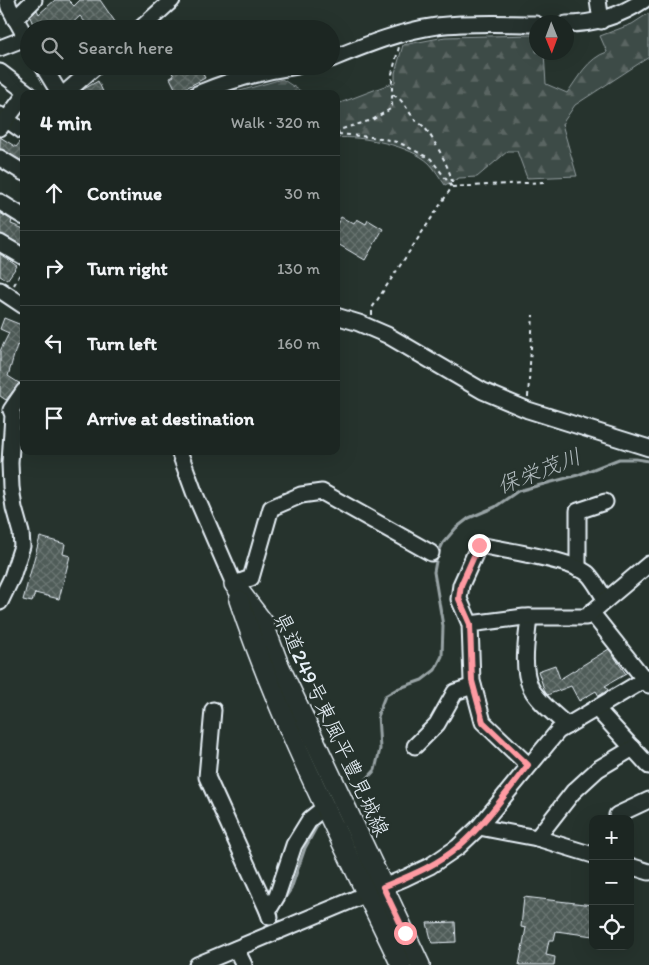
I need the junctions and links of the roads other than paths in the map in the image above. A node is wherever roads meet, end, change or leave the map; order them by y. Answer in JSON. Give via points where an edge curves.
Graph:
{"nodes":[{"id":1,"x":34,"y":0,"type":"edge"},
{"id":2,"x":172,"y":0,"type":"edge"},
{"id":3,"x":598,"y":0,"type":"edge"},
{"id":4,"x":644,"y":0,"type":"edge"},
{"id":5,"x":8,"y":9,"type":"edge"},
{"id":6,"x":150,"y":20,"type":"edge"},
{"id":7,"x":601,"y":21,"type":"junction"},
{"id":8,"x":574,"y":23,"type":"edge"},
{"id":9,"x":529,"y":24,"type":"edge"},
{"id":10,"x":20,"y":29,"type":"edge"},
{"id":11,"x":20,"y":42,"type":"edge"},
{"id":12,"x":0,"y":48,"type":"edge"},
{"id":13,"x":340,"y":55,"type":"edge"},
{"id":14,"x":0,"y":72,"type":"edge"},
{"id":15,"x":49,"y":75,"type":"edge"},
{"id":16,"x":85,"y":75,"type":"edge"},
{"id":17,"x":252,"y":75,"type":"edge"},
{"id":18,"x":21,"y":90,"type":"edge"},
{"id":19,"x":59,"y":90,"type":"edge"},
{"id":20,"x":67,"y":90,"type":"edge"},
{"id":21,"x":207,"y":90,"type":"edge"},
{"id":22,"x":20,"y":101,"type":"edge"},
{"id":23,"x":2,"y":121,"type":"edge"},
{"id":24,"x":20,"y":130,"type":"edge"},
{"id":25,"x":0,"y":158,"type":"edge"},
{"id":26,"x":20,"y":170,"type":"edge"},
{"id":27,"x":0,"y":202,"type":"edge"},
{"id":28,"x":20,"y":214,"type":"edge"},
{"id":29,"x":0,"y":243,"type":"edge"},
{"id":30,"x":20,"y":255,"type":"edge"},
{"id":31,"x":4,"y":296,"type":"edge"},
{"id":32,"x":20,"y":304,"type":"edge"},
{"id":33,"x":340,"y":317,"type":"edge"},
{"id":34,"x":20,"y":397,"type":"edge"},
{"id":35,"x":12,"y":409,"type":"edge"},
{"id":36,"x":649,"y":448,"type":"edge"},
{"id":37,"x":180,"y":455,"type":"edge"},
{"id":38,"x":605,"y":502,"type":"dead end"},
{"id":39,"x":431,"y":553,"type":"dead end"},
{"id":40,"x":649,"y":564,"type":"edge"},
{"id":41,"x":578,"y":569,"type":"junction"},
{"id":42,"x":234,"y":584,"type":"junction"},
{"id":43,"x":606,"y":600,"type":"junction"},
{"id":44,"x":0,"y":602,"type":"edge"},
{"id":45,"x":591,"y":612,"type":"junction"},
{"id":46,"x":529,"y":617,"type":"junction"},
{"id":47,"x":470,"y":624,"type":"junction"},
{"id":48,"x":647,"y":681,"type":"edge"},
{"id":49,"x":473,"y":686,"type":"junction"},
{"id":50,"x":596,"y":708,"type":"junction"},
{"id":51,"x":214,"y":710,"type":"dead end"},
{"id":52,"x":567,"y":726,"type":"junction"},
{"id":53,"x":415,"y":746,"type":"dead end"},
{"id":54,"x":633,"y":748,"type":"junction"},
{"id":55,"x":528,"y":765,"type":"junction"},
{"id":56,"x":649,"y":766,"type":"edge"},
{"id":57,"x":649,"y":800,"type":"edge"},
{"id":58,"x":326,"y":807,"type":"junction"},
{"id":59,"x":617,"y":815,"type":"dead end"},
{"id":60,"x":479,"y":827,"type":"junction"},
{"id":61,"x":537,"y":838,"type":"junction"},
{"id":62,"x":589,"y":854,"type":"edge"},
{"id":63,"x":634,"y":867,"type":"edge"},
{"id":64,"x":649,"y":872,"type":"edge"},
{"id":65,"x":375,"y":890,"type":"junction"},
{"id":66,"x":268,"y":911,"type":"junction"},
{"id":67,"x":275,"y":933,"type":"junction"},
{"id":68,"x":236,"y":949,"type":"junction"},
{"id":69,"x":197,"y":965,"type":"edge"},
{"id":70,"x":244,"y":965,"type":"edge"},
{"id":71,"x":401,"y":965,"type":"edge"},
{"id":72,"x":420,"y":965,"type":"edge"}],
"edges":[{"from":1,"to":5,"type":"street"},
{"from":2,"to":6,"type":"street"},
{"from":3,"to":7,"type":"street"},
{"from":4,"to":7,"type":"street"},
{"from":5,"to":10,"type":"street"},
{"from":7,"to":8,"type":"street"},
{"from":9,"to":13,"type":"street","via":[[453,24],[421,28]]},
{"from":11,"to":12,"type":"street"},
{"from":14,"to":18,"type":"street"},
{"from":15,"to":19,"type":"street"},
{"from":16,"to":20,"type":"street"},
{"from":17,"to":21,"type":"street"},
{"from":22,"to":23,"type":"street"},
{"from":23,"to":24,"type":"street"},
{"from":25,"to":26,"type":"street"},
{"from":27,"to":28,"type":"street"},
{"from":29,"to":30,"type":"street"},
{"from":31,"to":32,"type":"street"},
{"from":33,"to":36,"type":"street","via":[[387,335],[483,391],[528,410]]},
{"from":34,"to":35,"type":"street"},
{"from":35,"to":44,"type":"street","via":[[11,487],[22,546]]},
{"from":37,"to":42,"type":"street"},
{"from":38,"to":41,"type":"street","via":[[578,511]]},
{"from":39,"to":42,"type":"street","via":[[322,492],[301,495],[271,508],[251,578]]},
{"from":40,"to":43,"type":"street"},
{"from":41,"to":43,"type":"street","via":[[588,574]]},
{"from":41,"to":47,"type":"street","via":[[553,560],[479,545],[461,585],[459,599]]},
{"from":42,"to":58,"type":"main road","name":"県道249号東風平豊見城線","via":[[263,668]]},
{"from":42,"to":65,"type":"main road","name":"県道249号東風平豊見城線","via":[[263,622]]},
{"from":43,"to":45,"type":"street"},
{"from":45,"to":46,"type":"street","via":[[586,617]]},
{"from":45,"to":48,"type":"street"},
{"from":46,"to":47,"type":"street"},
{"from":46,"to":52,"type":"street","via":[[526,670],[531,687],[540,701]]},
{"from":47,"to":49,"type":"street"},
{"from":48,"to":50,"type":"street"},
{"from":49,"to":53,"type":"street","via":[[455,692],[437,724]]},
{"from":49,"to":55,"type":"street","via":[[483,722]]},
{"from":50,"to":52,"type":"street"},
{"from":50,"to":54,"type":"street"},
{"from":51,"to":66,"type":"street","via":[[207,777]]},
{"from":52,"to":55,"type":"street","via":[[558,731]]},
{"from":54,"to":56,"type":"street"},
{"from":54,"to":61,"type":"street","via":[[598,769],[573,792]]},
{"from":55,"to":60,"type":"street"},
{"from":57,"to":59,"type":"street"},
{"from":58,"to":65,"type":"main road","name":"県道249号東風平豊見城線"},
{"from":58,"to":66,"type":"street","via":[[310,819],[294,845],[277,896]]},
{"from":60,"to":61,"type":"street"},
{"from":60,"to":65,"type":"street","via":[[445,857]]},
{"from":61,"to":62,"type":"street"},
{"from":63,"to":64,"type":"street"},
{"from":65,"to":67,"type":"street"},
{"from":65,"to":71,"type":"main road","name":"県道249号東風平豊見城線"},
{"from":65,"to":72,"type":"main road","name":"県道249号東風平豊見城線"},
{"from":66,"to":67,"type":"street"},
{"from":67,"to":68,"type":"street"},
{"from":68,"to":69,"type":"street"},
{"from":68,"to":70,"type":"street"}]}
